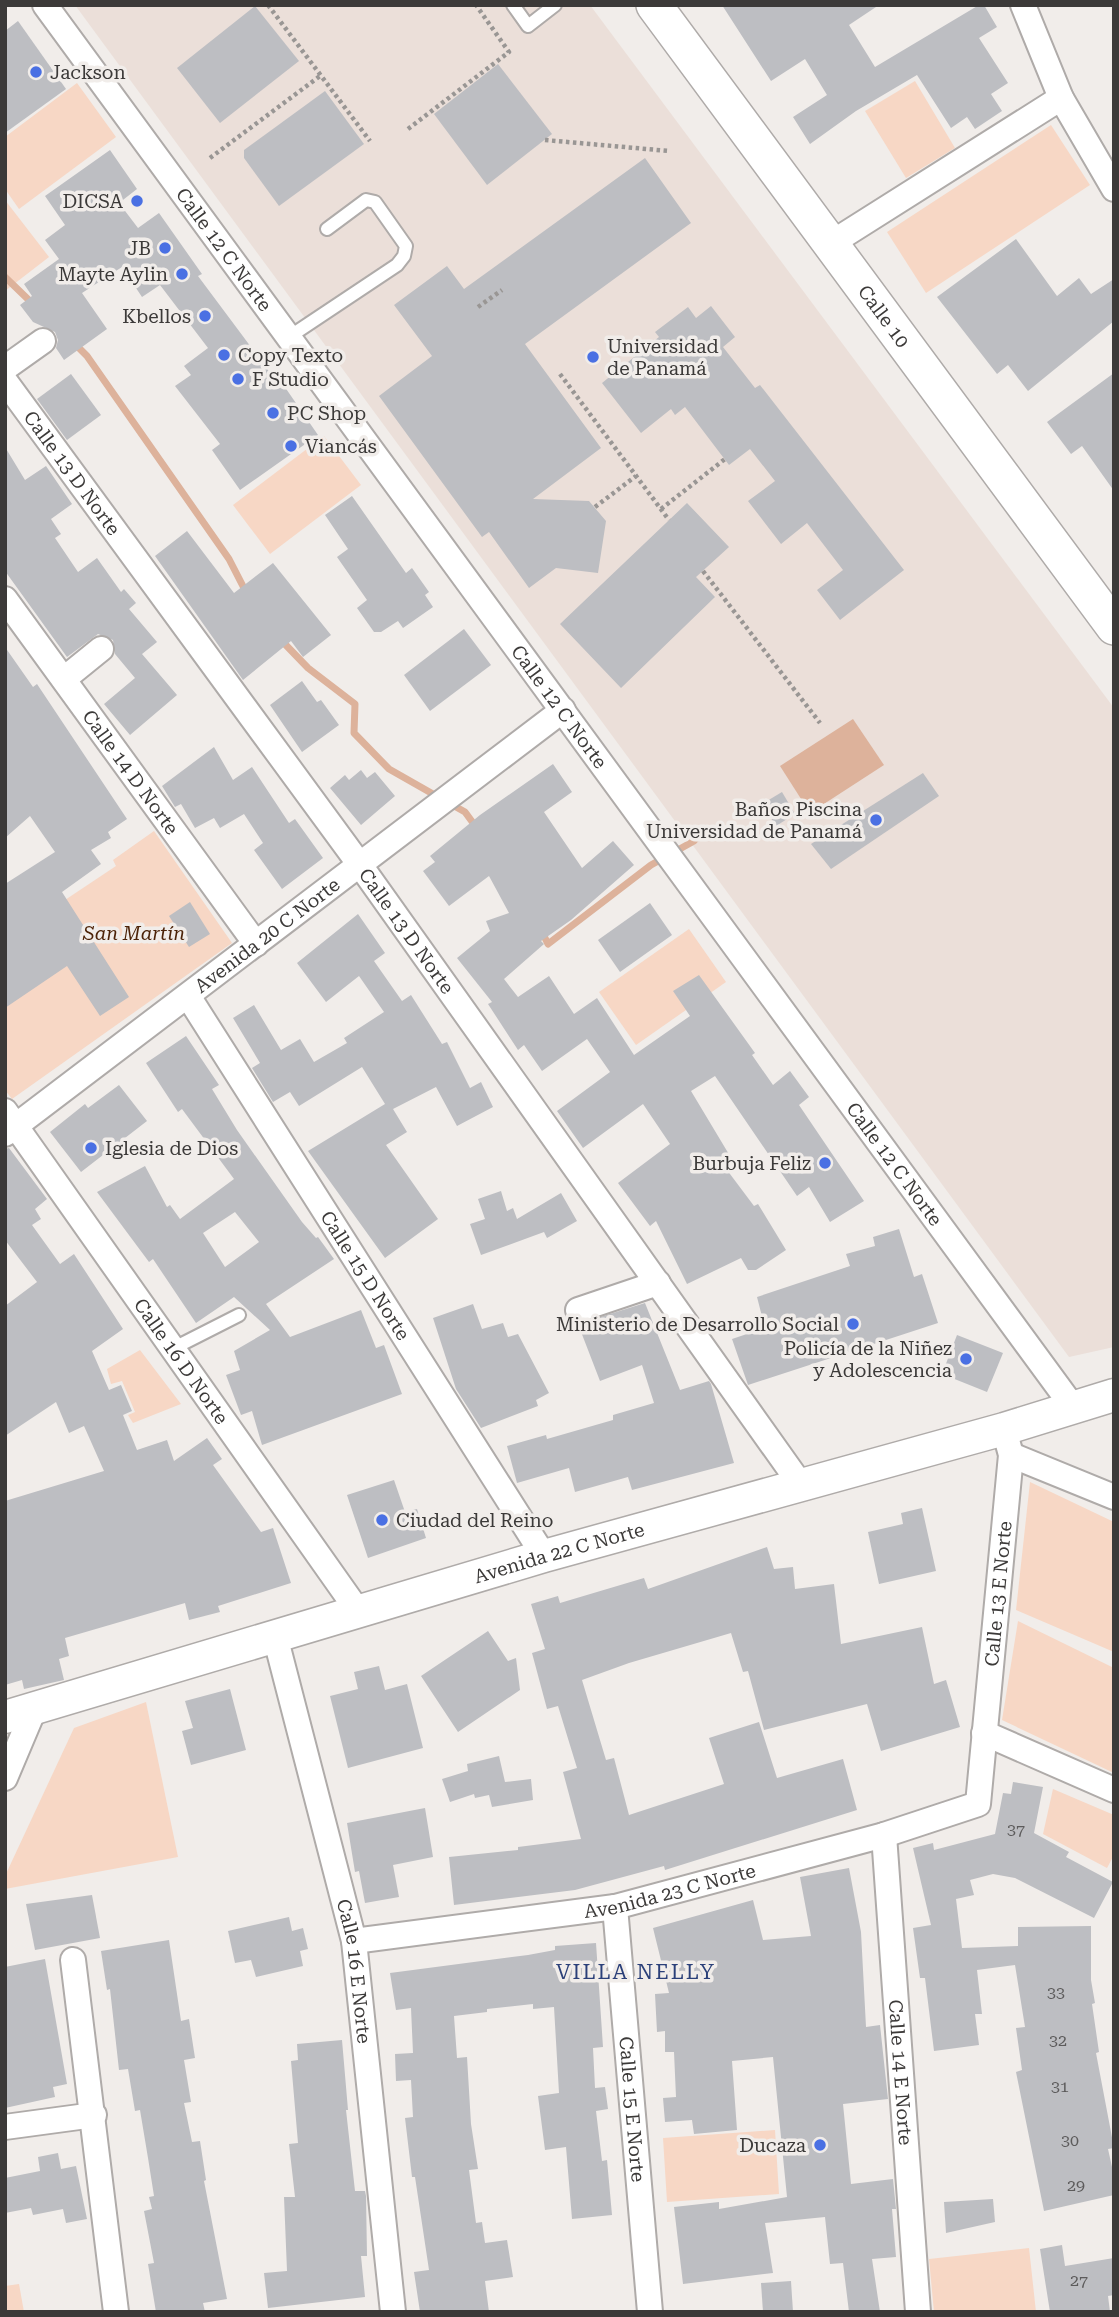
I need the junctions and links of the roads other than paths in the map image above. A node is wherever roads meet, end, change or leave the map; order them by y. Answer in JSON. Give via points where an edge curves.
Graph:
{"nodes":[{"id":1,"x":44,"y":5,"type":"edge"},
{"id":2,"x":513,"y":5,"type":"edge"},
{"id":3,"x":555,"y":5,"type":"edge"},
{"id":4,"x":654,"y":5,"type":"edge"},
{"id":5,"x":1023,"y":5,"type":"edge"},
{"id":6,"x":1061,"y":98,"type":"junction"},
{"id":7,"x":1114,"y":189,"type":"edge"},
{"id":8,"x":327,"y":229,"type":"dead end"},
{"id":9,"x":830,"y":244,"type":"junction"},
{"id":10,"x":289,"y":337,"type":"junction"},
{"id":11,"x":43,"y":341,"type":"dead end"},
{"id":12,"x":5,"y":368,"type":"edge"},
{"id":13,"x":5,"y":381,"type":"edge"},
{"id":14,"x":10,"y":615,"type":"edge"},
{"id":15,"x":1114,"y":627,"type":"edge"},
{"id":16,"x":101,"y":649,"type":"dead end"},
{"id":17,"x":64,"y":679,"type":"junction"},
{"id":18,"x":563,"y":710,"type":"junction"},
{"id":19,"x":360,"y":865,"type":"junction"},
{"id":20,"x":256,"y":944,"type":"junction"},
{"id":21,"x":188,"y":996,"type":"junction"},
{"id":22,"x":9,"y":1124,"type":"edge"},
{"id":23,"x":658,"y":1283,"type":"junction"},
{"id":24,"x":578,"y":1310,"type":"dead end"},
{"id":25,"x":239,"y":1315,"type":"dead end"},
{"id":26,"x":174,"y":1348,"type":"junction"},
{"id":27,"x":1114,"y":1395,"type":"edge"},
{"id":28,"x":1073,"y":1407,"type":"junction"},
{"id":29,"x":1007,"y":1442,"type":"junction"},
{"id":30,"x":801,"y":1485,"type":"junction"},
{"id":31,"x":1114,"y":1497,"type":"edge"},
{"id":32,"x":544,"y":1556,"type":"junction"},
{"id":33,"x":358,"y":1611,"type":"junction"},
{"id":34,"x":275,"y":1636,"type":"junction"},
{"id":35,"x":35,"y":1707,"type":"junction"},
{"id":36,"x":5,"y":1717,"type":"edge"},
{"id":37,"x":984,"y":1733,"type":"junction"},
{"id":38,"x":5,"y":1778,"type":"edge"},
{"id":39,"x":1114,"y":1790,"type":"edge"},
{"id":40,"x":978,"y":1804,"type":"joint"},
{"id":41,"x":884,"y":1835,"type":"junction"},
{"id":42,"x":615,"y":1907,"type":"junction"},
{"id":43,"x":354,"y":1941,"type":"junction"},
{"id":44,"x":73,"y":1960,"type":"dead end"},
{"id":45,"x":94,"y":2115,"type":"junction"},
{"id":46,"x":5,"y":2127,"type":"edge"},
{"id":47,"x":116,"y":2312,"type":"edge"},
{"id":48,"x":393,"y":2312,"type":"edge"},
{"id":49,"x":650,"y":2312,"type":"edge"},
{"id":50,"x":918,"y":2312,"type":"edge"}],
"edges":[{"from":1,"to":10,"type":"street","name":"Calle 12 C Norte"},
{"from":2,"to":3,"type":"lane","via":[[528,26]]},
{"from":4,"to":9,"type":"main road","name":"Calle 10"},
{"from":5,"to":6,"type":"street"},
{"from":6,"to":7,"type":"street"},
{"from":6,"to":9,"type":"street"},
{"from":8,"to":10,"type":"lane","via":[[366,200],[375,202],[406,246],[404,256]]},
{"from":9,"to":15,"type":"main road","name":"Calle 10"},
{"from":10,"to":18,"type":"street","name":"Calle 12 C Norte"},
{"from":11,"to":12,"type":"street"},
{"from":13,"to":19,"type":"street","name":"Calle 13 D Norte"},
{"from":14,"to":17,"type":"street","name":"Calle 14 D Norte"},
{"from":16,"to":17,"type":"street"},
{"from":17,"to":20,"type":"street","name":"Calle 14 D Norte"},
{"from":18,"to":19,"type":"street","name":"Avenida 20 C Norte"},
{"from":18,"to":28,"type":"street","name":"Calle 12 C Norte"},
{"from":19,"to":20,"type":"street","name":"Avenida 20 C Norte"},
{"from":19,"to":23,"type":"street","name":"Calle 13 D Norte"},
{"from":20,"to":21,"type":"street","name":"Avenida 20 C Norte"},
{"from":21,"to":22,"type":"street","name":"Avenida 20 C Norte"},
{"from":21,"to":32,"type":"street","name":"Calle 15 D Norte"},
{"from":22,"to":26,"type":"street","name":"Calle 16 D Norte"},
{"from":23,"to":24,"type":"street"},
{"from":23,"to":30,"type":"street","name":"Calle 13 D Norte"},
{"from":25,"to":26,"type":"lane"},
{"from":26,"to":33,"type":"street","name":"Calle 16 D Norte"},
{"from":27,"to":28,"type":"street","name":"Avenida 22 C Norte"},
{"from":28,"to":29,"type":"street","name":"Avenida 22 C Norte"},
{"from":29,"to":30,"type":"street","name":"Avenida 22 C Norte"},
{"from":29,"to":31,"type":"street"},
{"from":29,"to":37,"type":"street","name":"Calle 13 E Norte"},
{"from":30,"to":32,"type":"street","name":"Avenida 22 C Norte"},
{"from":32,"to":33,"type":"street","name":"Avenida 22 C Norte"},
{"from":33,"to":34,"type":"street","name":"Avenida 22 C Norte"},
{"from":34,"to":35,"type":"street","name":"Avenida 22 C Norte"},
{"from":34,"to":43,"type":"street","name":"Calle 16 E Norte"},
{"from":35,"to":36,"type":"street","name":"Avenida 22 C Norte"},
{"from":35,"to":38,"type":"street"},
{"from":37,"to":39,"type":"street"},
{"from":37,"to":40,"type":"street","name":"Calle 13 E Norte"},
{"from":40,"to":41,"type":"street","name":"Avenida 23 C Norte"},
{"from":41,"to":42,"type":"street","name":"Avenida 23 C Norte"},
{"from":41,"to":50,"type":"street","name":"Calle 14 E Norte"},
{"from":42,"to":43,"type":"street","name":"Avenida 23 C Norte"},
{"from":42,"to":49,"type":"street","name":"Calle 15 E Norte"},
{"from":43,"to":48,"type":"street","name":"Calle 16 E Norte"},
{"from":44,"to":45,"type":"street"},
{"from":45,"to":46,"type":"street"},
{"from":45,"to":47,"type":"street"}]}
